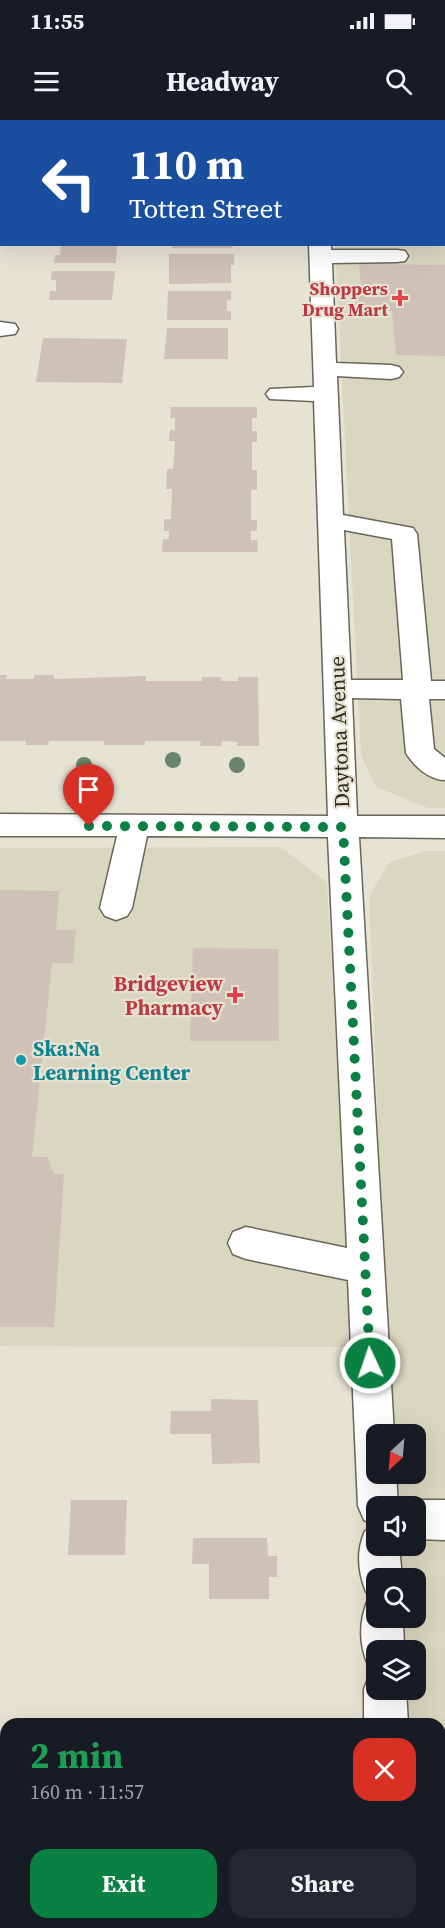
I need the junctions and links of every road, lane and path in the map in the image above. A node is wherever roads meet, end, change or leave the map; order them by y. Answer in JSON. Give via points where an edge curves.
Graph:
{"nodes":[{"id":1,"x":320,"y":251,"type":"edge"},
{"id":2,"x":398,"y":256,"type":"dead end"},
{"id":3,"x":391,"y":372,"type":"dead end"},
{"id":4,"x":326,"y":381,"type":"junction"},
{"id":5,"x":278,"y":394,"type":"dead end"},
{"id":6,"x":330,"y":520,"type":"junction"},
{"id":7,"x":337,"y":689,"type":"junction"},
{"id":8,"x":426,"y":690,"type":"edge"},
{"id":9,"x":445,"y":770,"type":"edge"},
{"id":10,"x":0,"y":825,"type":"edge"},
{"id":11,"x":134,"y":826,"type":"junction"},
{"id":12,"x":343,"y":827,"type":"junction"},
{"id":13,"x":445,"y":827,"type":"edge"},
{"id":14,"x":116,"y":908,"type":"dead end"},
{"id":15,"x":246,"y":1243,"type":"dead end"},
{"id":16,"x":366,"y":1268,"type":"junction"},
{"id":17,"x":377,"y":1496,"type":"edge"},
{"id":18,"x":426,"y":1520,"type":"edge"},
{"id":19,"x":445,"y":1520,"type":"edge"},
{"id":20,"x":385,"y":1700,"type":"edge"},
{"id":21,"x":386,"y":1718,"type":"edge"}],
"edges":[{"from":1,"to":2,"type":"street"},
{"from":1,"to":4,"type":"street","name":"Daytona Avenue"},
{"from":3,"to":4,"type":"street"},
{"from":4,"to":5,"type":"street"},
{"from":4,"to":6,"type":"street","name":"Daytona Avenue"},
{"from":6,"to":7,"type":"street","name":"Daytona Avenue"},
{"from":6,"to":8,"type":"street","via":[[404,534]]},
{"from":7,"to":8,"type":"street"},
{"from":7,"to":12,"type":"street","name":"Daytona Avenue"},
{"from":8,"to":9,"type":"street","via":[[420,753]]},
{"from":10,"to":11,"type":"street"},
{"from":11,"to":12,"type":"street"},
{"from":11,"to":14,"type":"street"},
{"from":12,"to":13,"type":"street"},
{"from":12,"to":16,"type":"street","name":"Daytona Avenue"},
{"from":15,"to":16,"type":"street"},
{"from":16,"to":17,"type":"street","name":"Daytona Avenue"},
{"from":18,"to":19,"type":"street"},
{"from":20,"to":21,"type":"street"}]}
